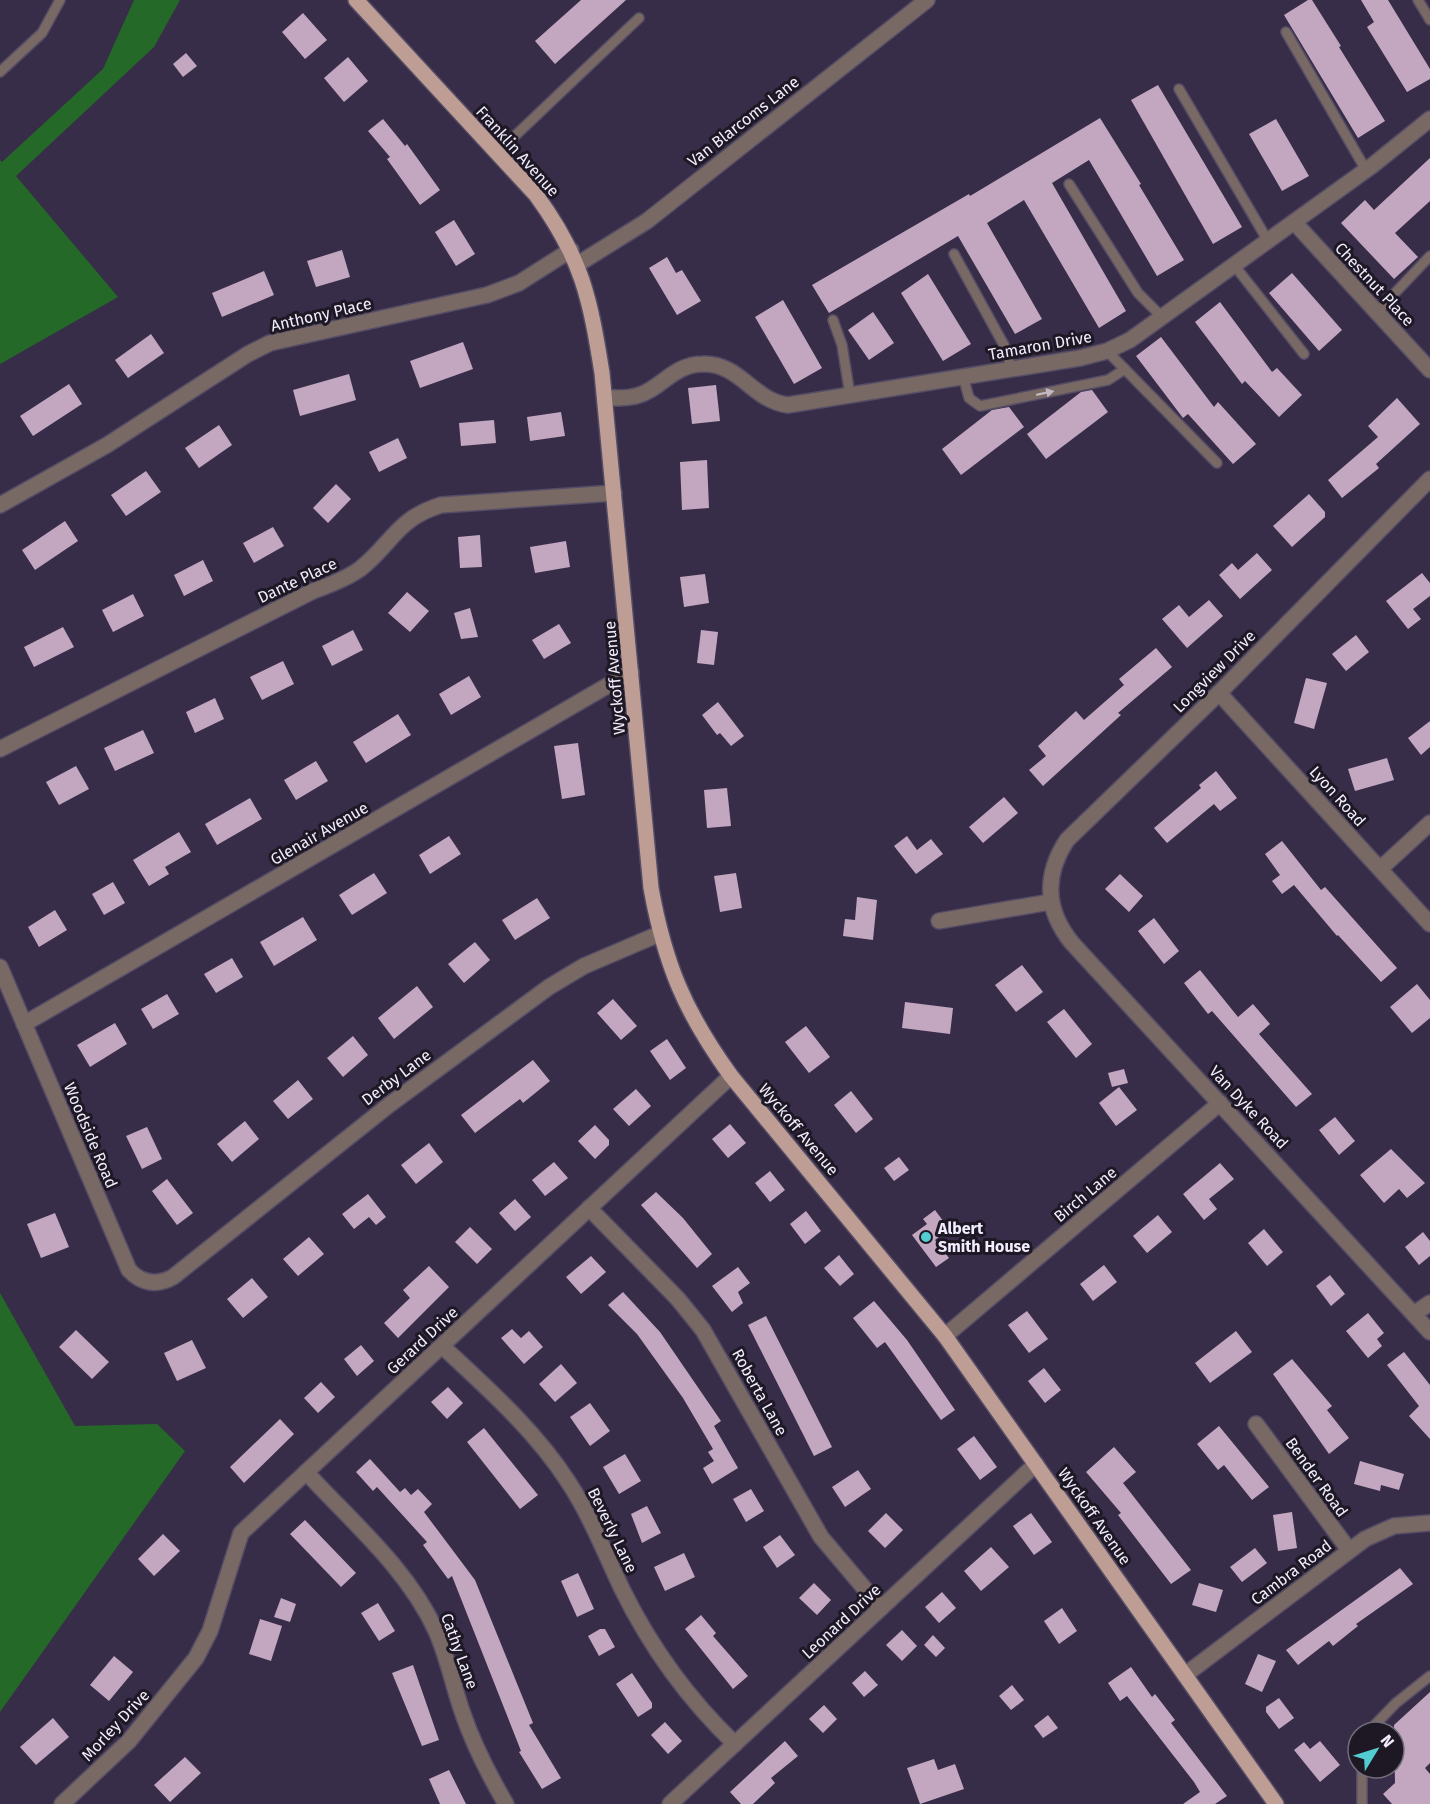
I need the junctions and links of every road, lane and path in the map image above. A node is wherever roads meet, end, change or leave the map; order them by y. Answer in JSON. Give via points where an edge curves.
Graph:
{"nodes":[{"id":1,"x":60,"y":0,"type":"edge"},
{"id":2,"x":356,"y":0,"type":"edge"},
{"id":3,"x":927,"y":0,"type":"edge"},
{"id":4,"x":1418,"y":0,"type":"edge"},
{"id":5,"x":639,"y":18,"type":"dead end"},
{"id":6,"x":1430,"y":20,"type":"edge"},
{"id":7,"x":1286,"y":33,"type":"dead end"},
{"id":8,"x":0,"y":72,"type":"edge"},
{"id":9,"x":1179,"y":89,"type":"dead end"},
{"id":10,"x":1430,"y":119,"type":"edge"},
{"id":11,"x":497,"y":153,"type":"junction"},
{"id":12,"x":1366,"y":170,"type":"junction"},
{"id":13,"x":1069,"y":184,"type":"dead end"},
{"id":14,"x":1295,"y":223,"type":"junction"},
{"id":15,"x":1268,"y":241,"type":"junction"},
{"id":16,"x":954,"y":254,"type":"dead end"},
{"id":17,"x":1430,"y":256,"type":"edge"},
{"id":18,"x":575,"y":257,"type":"junction"},
{"id":19,"x":1234,"y":265,"type":"junction"},
{"id":20,"x":1377,"y":312,"type":"junction"},
{"id":21,"x":1161,"y":316,"type":"junction"},
{"id":22,"x":833,"y":320,"type":"dead end"},
{"id":23,"x":1107,"y":351,"type":"junction"},
{"id":24,"x":1304,"y":354,"type":"dead end"},
{"id":25,"x":600,"y":356,"type":"joint"},
{"id":26,"x":1011,"y":368,"type":"junction"},
{"id":27,"x":1125,"y":369,"type":"junction"},
{"id":28,"x":1430,"y":370,"type":"edge"},
{"id":29,"x":963,"y":376,"type":"junction"},
{"id":30,"x":850,"y":395,"type":"junction"},
{"id":31,"x":605,"y":397,"type":"junction"},
{"id":32,"x":1217,"y":463,"type":"dead end"},
{"id":33,"x":1430,"y":479,"type":"edge"},
{"id":34,"x":614,"y":493,"type":"junction"},
{"id":35,"x":0,"y":505,"type":"edge"},
{"id":36,"x":631,"y":672,"type":"junction"},
{"id":37,"x":1219,"y":693,"type":"junction"},
{"id":38,"x":0,"y":749,"type":"edge"},
{"id":39,"x":1430,"y":823,"type":"edge"},
{"id":40,"x":1380,"y":869,"type":"junction"},
{"id":41,"x":1050,"y":902,"type":"junction"},
{"id":42,"x":939,"y":921,"type":"dead end"},
{"id":43,"x":1430,"y":924,"type":"edge"},
{"id":44,"x":659,"y":934,"type":"junction"},
{"id":45,"x":0,"y":968,"type":"edge"},
{"id":46,"x":24,"y":1024,"type":"junction"},
{"id":47,"x":731,"y":1076,"type":"junction"},
{"id":48,"x":1220,"y":1103,"type":"junction"},
{"id":49,"x":589,"y":1208,"type":"junction"},
{"id":50,"x":173,"y":1277,"type":"joint"},
{"id":51,"x":1430,"y":1303,"type":"edge"},
{"id":52,"x":1414,"y":1314,"type":"junction"},
{"id":53,"x":1430,"y":1332,"type":"edge"},
{"id":54,"x":945,"y":1336,"type":"junction"},
{"id":55,"x":442,"y":1346,"type":"junction"},
{"id":56,"x":1256,"y":1424,"type":"dead end"},
{"id":57,"x":1036,"y":1464,"type":"junction"},
{"id":58,"x":306,"y":1473,"type":"junction"},
{"id":59,"x":1430,"y":1523,"type":"edge"},
{"id":60,"x":1349,"y":1550,"type":"junction"},
{"id":61,"x":881,"y":1608,"type":"junction"},
{"id":62,"x":191,"y":1666,"type":"joint"},
{"id":63,"x":1185,"y":1675,"type":"junction"},
{"id":64,"x":1430,"y":1676,"type":"edge"},
{"id":65,"x":1380,"y":1720,"type":"edge"},
{"id":66,"x":735,"y":1744,"type":"junction"},
{"id":67,"x":1362,"y":1780,"type":"edge"},
{"id":68,"x":62,"y":1804,"type":"edge"},
{"id":69,"x":506,"y":1804,"type":"edge"},
{"id":70,"x":670,"y":1804,"type":"edge"},
{"id":71,"x":1276,"y":1804,"type":"edge"},
{"id":72,"x":1362,"y":1804,"type":"edge"}],
"edges":[{"from":1,"to":8,"type":"lane","via":[[42,33]]},
{"from":2,"to":11,"type":"main road","name":"Franklin Avenue"},
{"from":3,"to":18,"type":"street","name":"Van Blarcoms Lane","via":[[647,221]]},
{"from":4,"to":6,"type":"lane"},
{"from":5,"to":11,"type":"lane"},
{"from":7,"to":12,"type":"lane"},
{"from":9,"to":15,"type":"lane"},
{"from":10,"to":12,"type":"street","name":"Tamaron Drive"},
{"from":11,"to":18,"type":"main road","name":"Franklin Avenue","via":[[536,195]]},
{"from":12,"to":14,"type":"street","name":"Tamaron Drive"},
{"from":13,"to":21,"type":"lane","via":[[1138,293]]},
{"from":14,"to":15,"type":"street","name":"Tamaron Drive"},
{"from":14,"to":20,"type":"street","name":"Chestnut Place"},
{"from":15,"to":19,"type":"street","name":"Tamaron Drive"},
{"from":16,"to":26,"type":"lane","via":[[1005,347]]},
{"from":17,"to":20,"type":"lane"},
{"from":18,"to":25,"type":"main road","name":"Franklin Avenue","via":[[590,303]]},
{"from":18,"to":35,"type":"street","name":"Anthony Place","via":[[487,295],[270,343],[107,445]]},
{"from":19,"to":21,"type":"street","name":"Tamaron Drive"},
{"from":19,"to":24,"type":"lane"},
{"from":20,"to":28,"type":"street","name":"Chestnut Place"},
{"from":21,"to":23,"type":"street","name":"Tamaron Drive","via":[[1130,340]]},
{"from":22,"to":30,"type":"lane","via":[[842,345]]},
{"from":23,"to":26,"type":"street","name":"Tamaron Drive"},
{"from":23,"to":27,"type":"lane"},
{"from":25,"to":31,"type":"main road","name":"Wyckoff Avenue"},
{"from":26,"to":29,"type":"street","name":"Tamaron Drive"},
{"from":29,"to":27,"type":"lane","one_way":true,"via":[[969,398],[980,406],[1108,380]]},
{"from":27,"to":32,"type":"lane"},
{"from":29,"to":30,"type":"street","name":"Tamaron Drive"},
{"from":30,"to":31,"type":"street","name":"Tamaron Drive","via":[[777,404],[731,370],[702,364],[674,372],[635,396]]},
{"from":31,"to":34,"type":"main road","name":"Wyckoff Avenue"},
{"from":33,"to":37,"type":"street","name":"Longview Drive"},
{"from":34,"to":36,"type":"main road","name":"Wyckoff Avenue"},
{"from":34,"to":38,"type":"street","name":"Dante Place","via":[[441,505],[423,511],[394,531],[360,569],[339,582],[313,591]]},
{"from":36,"to":44,"type":"main road","name":"Wyckoff Avenue","via":[[651,888]]},
{"from":36,"to":46,"type":"street","name":"Glenair Avenue"},
{"from":37,"to":40,"type":"street","name":"Lyon Road"},
{"from":37,"to":41,"type":"street","name":"Longview Drive","via":[[1067,840],[1052,870]]},
{"from":39,"to":40,"type":"street"},
{"from":40,"to":43,"type":"street","name":"Lyon Road"},
{"from":41,"to":42,"type":"street"},
{"from":41,"to":48,"type":"street","name":"Van Dyke Road","via":[[1067,938]]},
{"from":44,"to":47,"type":"main road","name":"Wyckoff Avenue","via":[[687,1008]]},
{"from":44,"to":50,"type":"street","name":"Derby Lane","via":[[603,957],[549,987],[389,1105]]},
{"from":45,"to":46,"type":"street","name":"Woodside Road"},
{"from":46,"to":50,"type":"street","name":"Woodside Road","via":[[129,1270],[155,1284]]},
{"from":47,"to":49,"type":"street","name":"Gerard Drive"},
{"from":47,"to":54,"type":"main road","name":"Wyckoff Avenue"},
{"from":48,"to":52,"type":"street","name":"Van Dyke Road"},
{"from":48,"to":54,"type":"street","name":"Birch Lane"},
{"from":49,"to":55,"type":"street","name":"Gerard Drive"},
{"from":49,"to":61,"type":"street","name":"Roberta Lane","via":[[703,1330],[821,1537]]},
{"from":51,"to":52,"type":"street"},
{"from":52,"to":53,"type":"street","name":"Van Dyke Road"},
{"from":54,"to":57,"type":"main road","name":"Wyckoff Avenue"},
{"from":55,"to":58,"type":"street","name":"Gerard Drive"},
{"from":55,"to":66,"type":"street","name":"Beverly Lane","via":[[511,1411],[568,1481],[589,1515],[636,1616],[662,1658],[708,1719]]},
{"from":56,"to":60,"type":"street","name":"Bender Road"},
{"from":57,"to":61,"type":"street","name":"Leonard Drive"},
{"from":57,"to":63,"type":"main road","name":"Wyckoff Avenue"},
{"from":58,"to":62,"type":"street","name":"Gerard Drive","via":[[241,1533],[210,1631]]},
{"from":58,"to":69,"type":"street","name":"Cathy Lane","via":[[402,1576],[423,1606],[447,1660],[477,1751]]},
{"from":59,"to":60,"type":"street","name":"Cambra Road","via":[[1394,1526]]},
{"from":60,"to":63,"type":"street","name":"Cambra Road"},
{"from":61,"to":66,"type":"street","name":"Leonard Drive"},
{"from":62,"to":68,"type":"street","name":"Morley Drive","via":[[129,1741]]},
{"from":63,"to":71,"type":"main road","name":"Wyckoff Avenue"},
{"from":64,"to":65,"type":"lane"},
{"from":66,"to":70,"type":"street","name":"Leonard Drive"},
{"from":67,"to":72,"type":"lane"}]}
